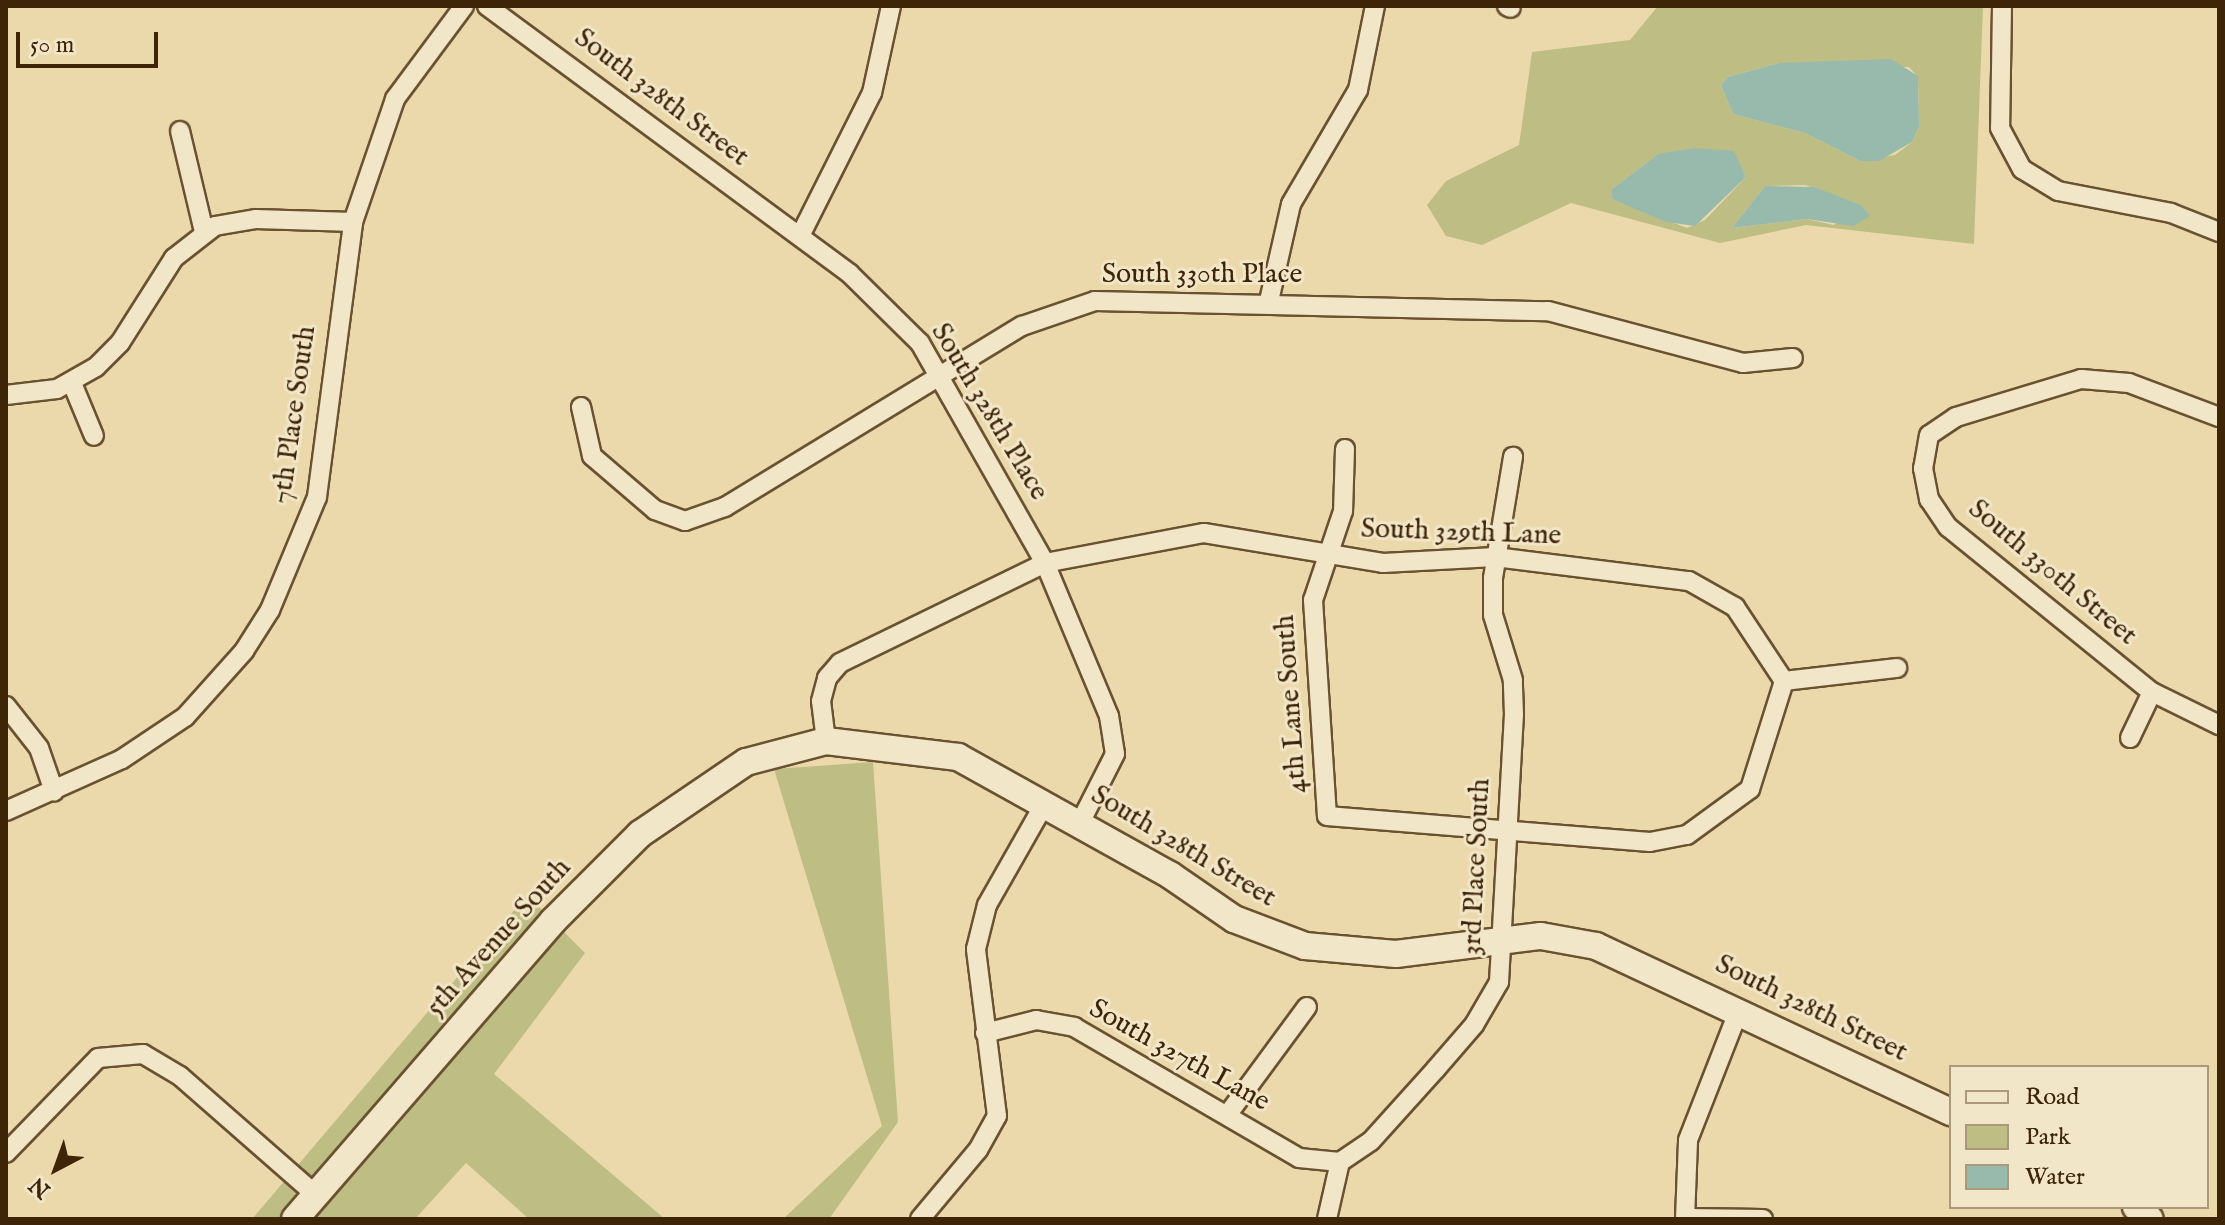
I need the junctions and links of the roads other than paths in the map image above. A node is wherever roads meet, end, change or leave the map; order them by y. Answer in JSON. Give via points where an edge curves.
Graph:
{"nodes":[{"id":1,"x":464,"y":6,"type":"edge"},
{"id":2,"x":487,"y":6,"type":"edge"},
{"id":3,"x":891,"y":6,"type":"edge"},
{"id":4,"x":1375,"y":6,"type":"edge"},
{"id":5,"x":2002,"y":6,"type":"edge"},
{"id":6,"x":180,"y":131,"type":"dead end"},
{"id":7,"x":353,"y":222,"type":"junction"},
{"id":8,"x":204,"y":232,"type":"junction"},
{"id":9,"x":2219,"y":232,"type":"edge"},
{"id":10,"x":800,"y":236,"type":"junction"},
{"id":11,"x":1269,"y":301,"type":"junction"},
{"id":12,"x":1793,"y":358,"type":"dead end"},
{"id":13,"x":941,"y":375,"type":"junction"},
{"id":14,"x":72,"y":383,"type":"junction"},
{"id":15,"x":6,"y":395,"type":"edge"},
{"id":16,"x":581,"y":407,"type":"dead end"},
{"id":17,"x":2219,"y":417,"type":"edge"},
{"id":18,"x":94,"y":436,"type":"dead end"},
{"id":19,"x":1345,"y":449,"type":"dead end"},
{"id":20,"x":1513,"y":457,"type":"dead end"},
{"id":21,"x":1329,"y":555,"type":"junction"},
{"id":22,"x":1495,"y":557,"type":"junction"},
{"id":23,"x":1045,"y":563,"type":"junction"},
{"id":24,"x":1897,"y":668,"type":"dead end"},
{"id":25,"x":1784,"y":681,"type":"junction"},
{"id":26,"x":2152,"y":692,"type":"junction"},
{"id":27,"x":6,"y":706,"type":"edge"},
{"id":28,"x":2219,"y":725,"type":"edge"},
{"id":29,"x":2130,"y":738,"type":"dead end"},
{"id":30,"x":826,"y":741,"type":"junction"},
{"id":31,"x":789,"y":747,"type":"joint"},
{"id":32,"x":54,"y":791,"type":"junction"},
{"id":33,"x":1045,"y":803,"type":"junction"},
{"id":34,"x":6,"y":811,"type":"edge"},
{"id":35,"x":1080,"y":823,"type":"junction"},
{"id":36,"x":1504,"y":827,"type":"junction"},
{"id":37,"x":1504,"y":941,"type":"junction"},
{"id":38,"x":1307,"y":1007,"type":"dead end"},
{"id":39,"x":1739,"y":1010,"type":"junction"},
{"id":40,"x":985,"y":1033,"type":"junction"},
{"id":41,"x":1949,"y":1111,"type":"edge"},
{"id":42,"x":1228,"y":1114,"type":"junction"},
{"id":43,"x":6,"y":1153,"type":"edge"},
{"id":44,"x":1340,"y":1162,"type":"junction"},
{"id":45,"x":316,"y":1195,"type":"junction"},
{"id":46,"x":1686,"y":1218,"type":"edge"},
{"id":47,"x":295,"y":1219,"type":"edge"},
{"id":48,"x":920,"y":1219,"type":"edge"},
{"id":49,"x":1327,"y":1219,"type":"edge"},
{"id":50,"x":1763,"y":1219,"type":"edge"}],
"edges":[{"from":1,"to":7,"type":"street","name":"7th Place South","via":[[400,90]]},
{"from":2,"to":10,"type":"street","name":"South 328th Street","via":[[700,169]]},
{"from":3,"to":10,"type":"street","via":[[872,93]]},
{"from":4,"to":11,"type":"street","via":[[1358,90],[1291,204]]},
{"from":5,"to":9,"type":"street","via":[[1998,59],[2003,138],[2032,177],[2076,196],[2157,210]]},
{"from":6,"to":8,"type":"street"},
{"from":7,"to":8,"type":"street","via":[[240,219]]},
{"from":7,"to":32,"type":"street","name":"7th Place South","via":[[317,497],[270,610],[244,651],[185,717],[122,759]]},
{"from":8,"to":14,"type":"street","via":[[161,276],[114,351]]},
{"from":10,"to":13,"type":"street","name":"South 328th Place","via":[[886,306]]},
{"from":11,"to":12,"type":"street","name":"South 330th Place","via":[[1548,311],[1743,363]]},
{"from":11,"to":13,"type":"street","name":"South 330th Place","via":[[1136,298],[1070,306],[1022,326]]},
{"from":13,"to":16,"type":"street","name":"South 330th Place","via":[[725,507],[685,521],[655,510],[592,456]]},
{"from":13,"to":23,"type":"street","name":"South 328th Place"},
{"from":14,"to":15,"type":"street"},
{"from":14,"to":18,"type":"street"},
{"from":17,"to":26,"type":"street","name":"South 330th Street","via":[[2129,383],[2081,379],[2027,391],[1956,417],[1929,435],[1923,468],[1929,499],[1948,527]]},
{"from":19,"to":21,"type":"street","name":"4th Lane South","via":[[1343,511]]},
{"from":20,"to":22,"type":"street","name":"3rd Place South"},
{"from":21,"to":22,"type":"street","name":"South 329th Lane","via":[[1383,563]]},
{"from":21,"to":23,"type":"street","name":"South 329th Lane","via":[[1204,533]]},
{"from":21,"to":36,"type":"street","name":"4th Lane South","via":[[1313,600],[1327,816]]},
{"from":22,"to":25,"type":"street","name":"South 329th Lane","via":[[1689,581],[1735,607]]},
{"from":22,"to":36,"type":"street","name":"3rd Place South","via":[[1493,615],[1513,680]]},
{"from":23,"to":30,"type":"street","via":[[840,663],[827,678],[821,701]]},
{"from":23,"to":35,"type":"street","name":"South 328th Place","via":[[1115,733],[1110,772]]},
{"from":24,"to":25,"type":"street"},
{"from":25,"to":36,"type":"street","via":[[1750,789],[1687,835],[1650,842]]},
{"from":26,"to":28,"type":"street","name":"South 330th Street"},
{"from":26,"to":29,"type":"street"},
{"from":27,"to":32,"type":"street","via":[[39,748]]},
{"from":30,"to":31,"type":"street","name":"South 328th Street"},
{"from":30,"to":33,"type":"street","name":"South 328th Street","via":[[958,757]]},
{"from":31,"to":45,"type":"street","name":"5th Avenue South","via":[[714,779],[630,843],[553,921]]},
{"from":32,"to":34,"type":"street","name":"7th Place South"},
{"from":33,"to":35,"type":"street","name":"South 328th Street"},
{"from":33,"to":40,"type":"street","via":[[980,928],[976,974]]},
{"from":35,"to":37,"type":"street","name":"South 328th Street","via":[[1234,919],[1305,946],[1364,955]]},
{"from":36,"to":37,"type":"street","name":"3rd Place South"},
{"from":37,"to":39,"type":"street","name":"South 328th Street","via":[[1555,937],[1596,946]]},
{"from":37,"to":44,"type":"street","name":"3rd Place South","via":[[1499,982],[1474,1025],[1378,1134]]},
{"from":38,"to":42,"type":"street"},
{"from":39,"to":41,"type":"street","name":"South 328th Street"},
{"from":39,"to":46,"type":"street","via":[[1688,1140]]},
{"from":40,"to":42,"type":"street","name":"South 327th Lane","via":[[1036,1020],[1074,1027]]},
{"from":40,"to":48,"type":"street","via":[[995,1122]]},
{"from":42,"to":44,"type":"street","name":"South 327th Lane","via":[[1299,1158]]},
{"from":43,"to":45,"type":"street","via":[[98,1058],[143,1054],[180,1076]]},
{"from":44,"to":49,"type":"street"},
{"from":45,"to":47,"type":"street","name":"5th Avenue South"},
{"from":46,"to":50,"type":"street"}]}
